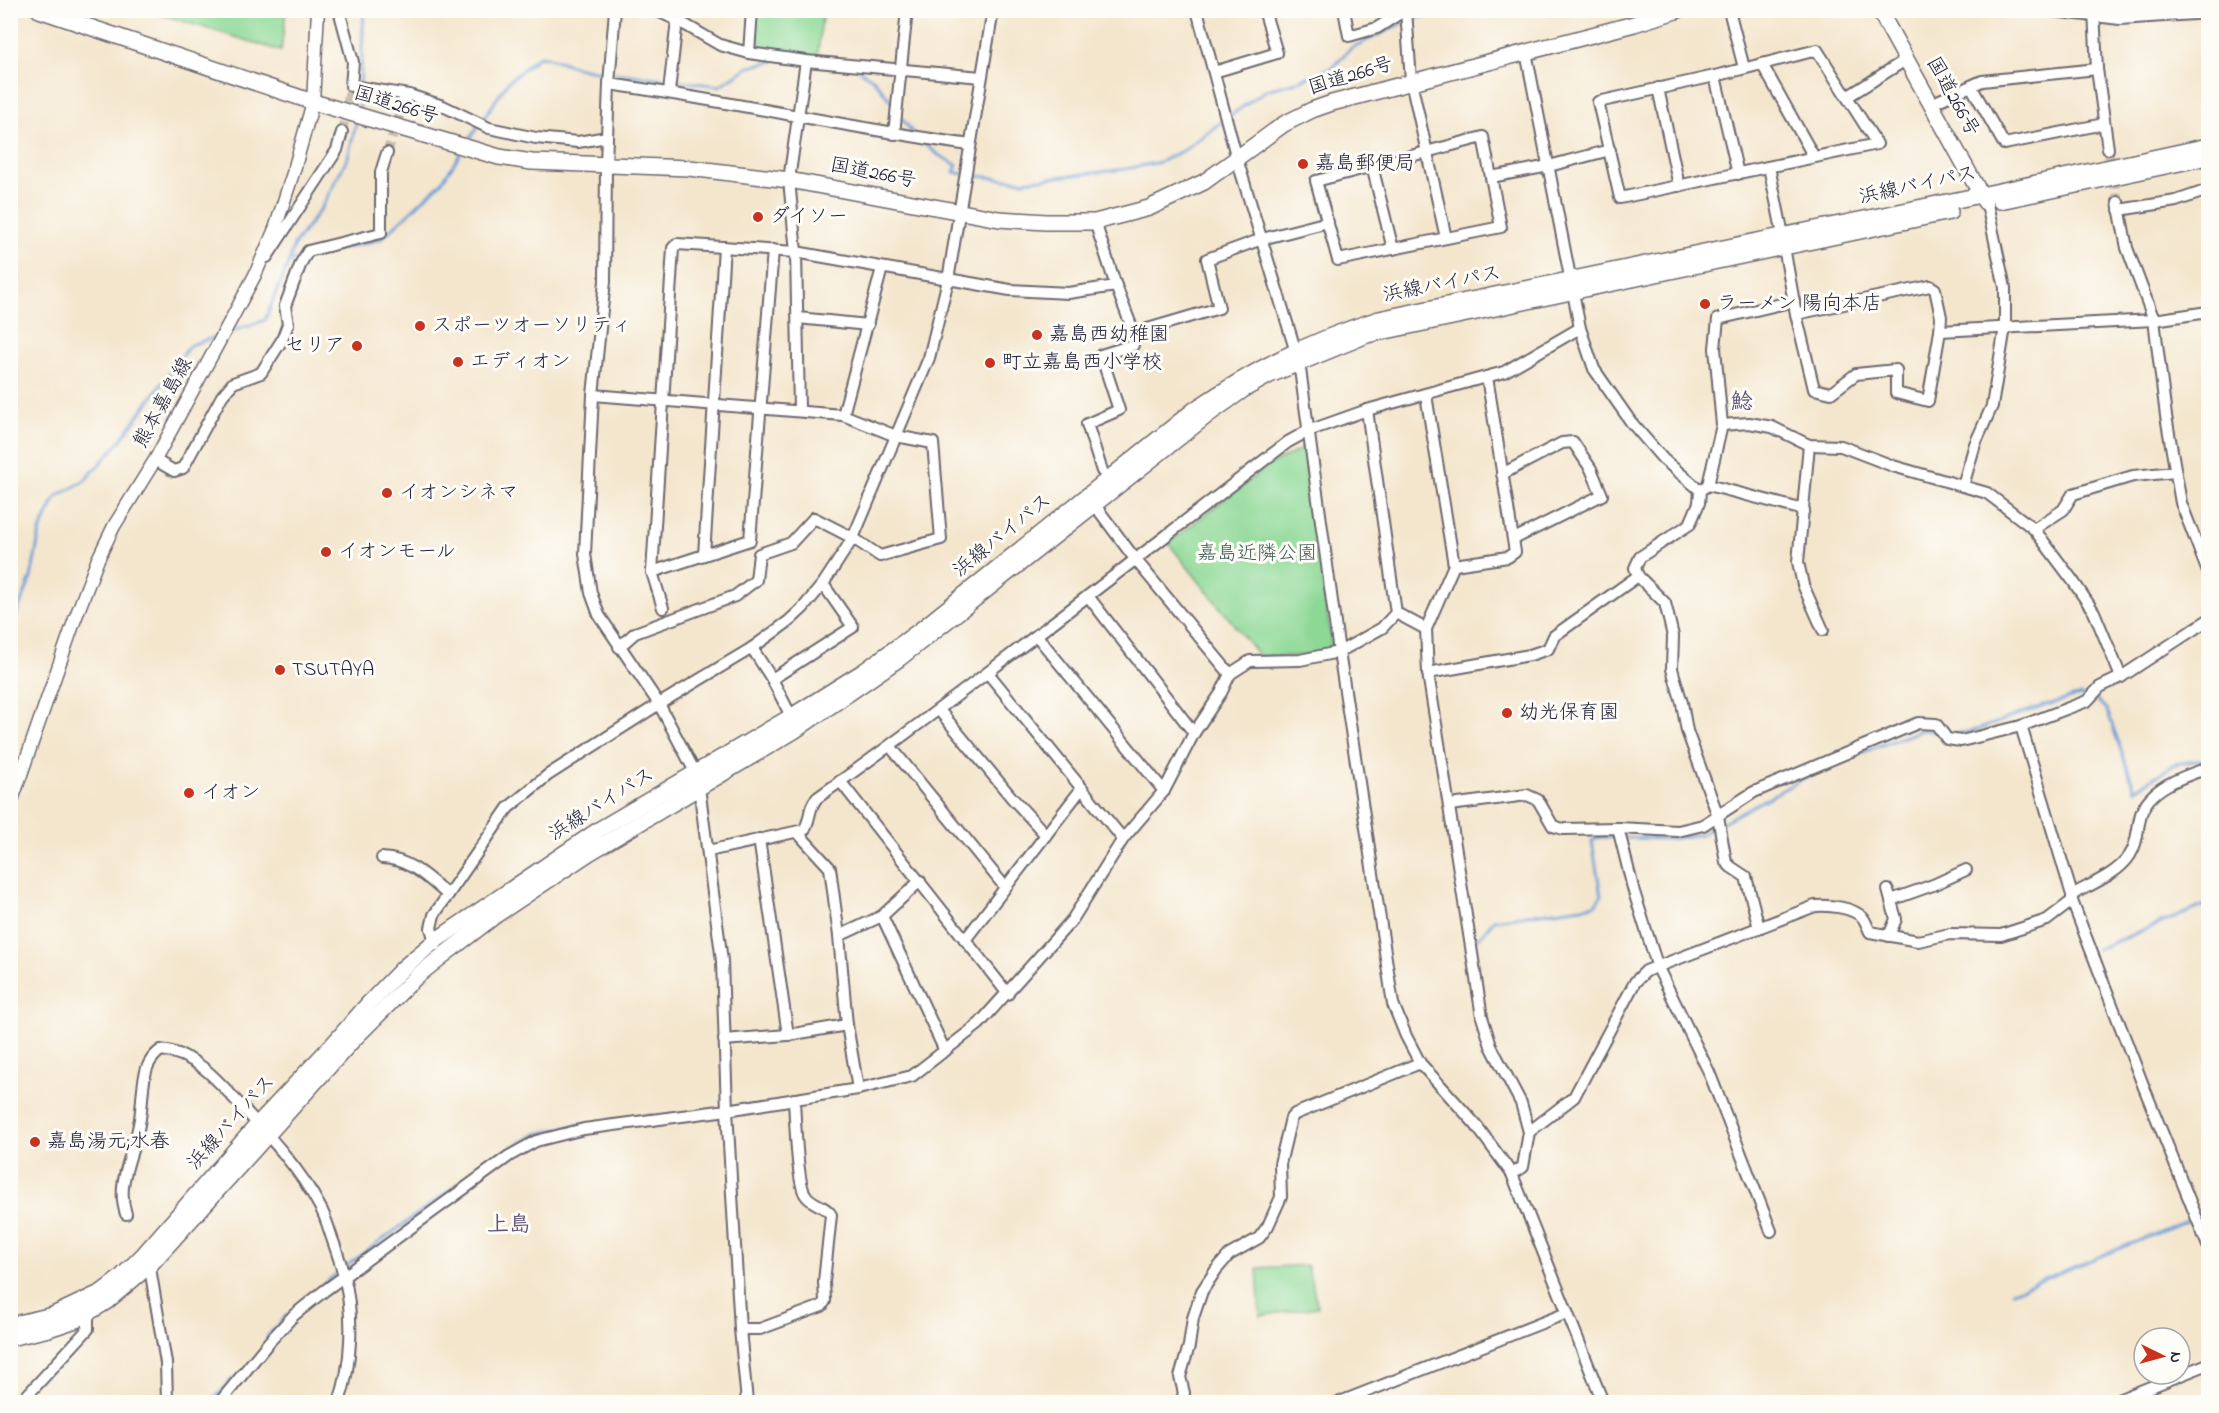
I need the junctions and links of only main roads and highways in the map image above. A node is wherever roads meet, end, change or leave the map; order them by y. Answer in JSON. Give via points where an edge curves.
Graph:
{"nodes":[{"id":1,"x":39,"y":10,"type":"edge"},
{"id":2,"x":318,"y":10,"type":"edge"},
{"id":3,"x":1679,"y":10,"type":"edge"},
{"id":4,"x":1879,"y":10,"type":"edge"},
{"id":5,"x":313,"y":102,"type":"junction"},
{"id":6,"x":2208,"y":146,"type":"edge"},
{"id":7,"x":2208,"y":157,"type":"edge"},
{"id":8,"x":1984,"y":199,"type":"junction"},
{"id":9,"x":793,"y":724,"type":"junction"},
{"id":10,"x":10,"y":806,"type":"edge"},
{"id":11,"x":147,"y":1259,"type":"junction"},
{"id":12,"x":85,"y":1308,"type":"junction"},
{"id":13,"x":10,"y":1325,"type":"edge"},
{"id":14,"x":10,"y":1338,"type":"edge"}],
"edges":[{"from":1,"to":5,"type":"highway","name":"国道266号"},
{"from":2,"to":5,"type":"main road","name":"熊本嘉島線"},
{"from":3,"to":5,"type":"highway","name":"国道266号","via":[[1312,110],[1284,124],[1204,182],[1149,208],[1095,222],[999,219],[789,180],[689,168],[532,162],[499,157]]},
{"from":4,"to":8,"type":"highway","name":"国道266号"},
{"from":5,"to":10,"type":"main road","name":"熊本嘉島線","via":[[294,170],[255,275],[155,460],[114,526],[87,583]]},
{"from":6,"to":8,"type":"highway","name":"浜線バイパス"},
{"from":7,"to":8,"type":"highway","name":"浜線バイパス"},
{"from":8,"to":9,"type":"highway","name":"浜線バイパス","via":[[1573,286],[1378,319],[1341,331],[1297,356],[1238,380],[1194,410],[1091,500]]},
{"from":9,"to":11,"type":"highway","name":"浜線バイパス","via":[[496,915],[417,976]]},
{"from":9,"to":11,"type":"highway","name":"浜線バイパス","via":[[695,772],[600,829],[435,941],[403,968],[258,1124]]},
{"from":11,"to":12,"type":"highway","name":"浜線バイパス","via":[[112,1297]]},
{"from":12,"to":13,"type":"highway","name":"浜線バイパス"},
{"from":12,"to":14,"type":"highway","name":"浜線バイパス","via":[[76,1320]]}]}
